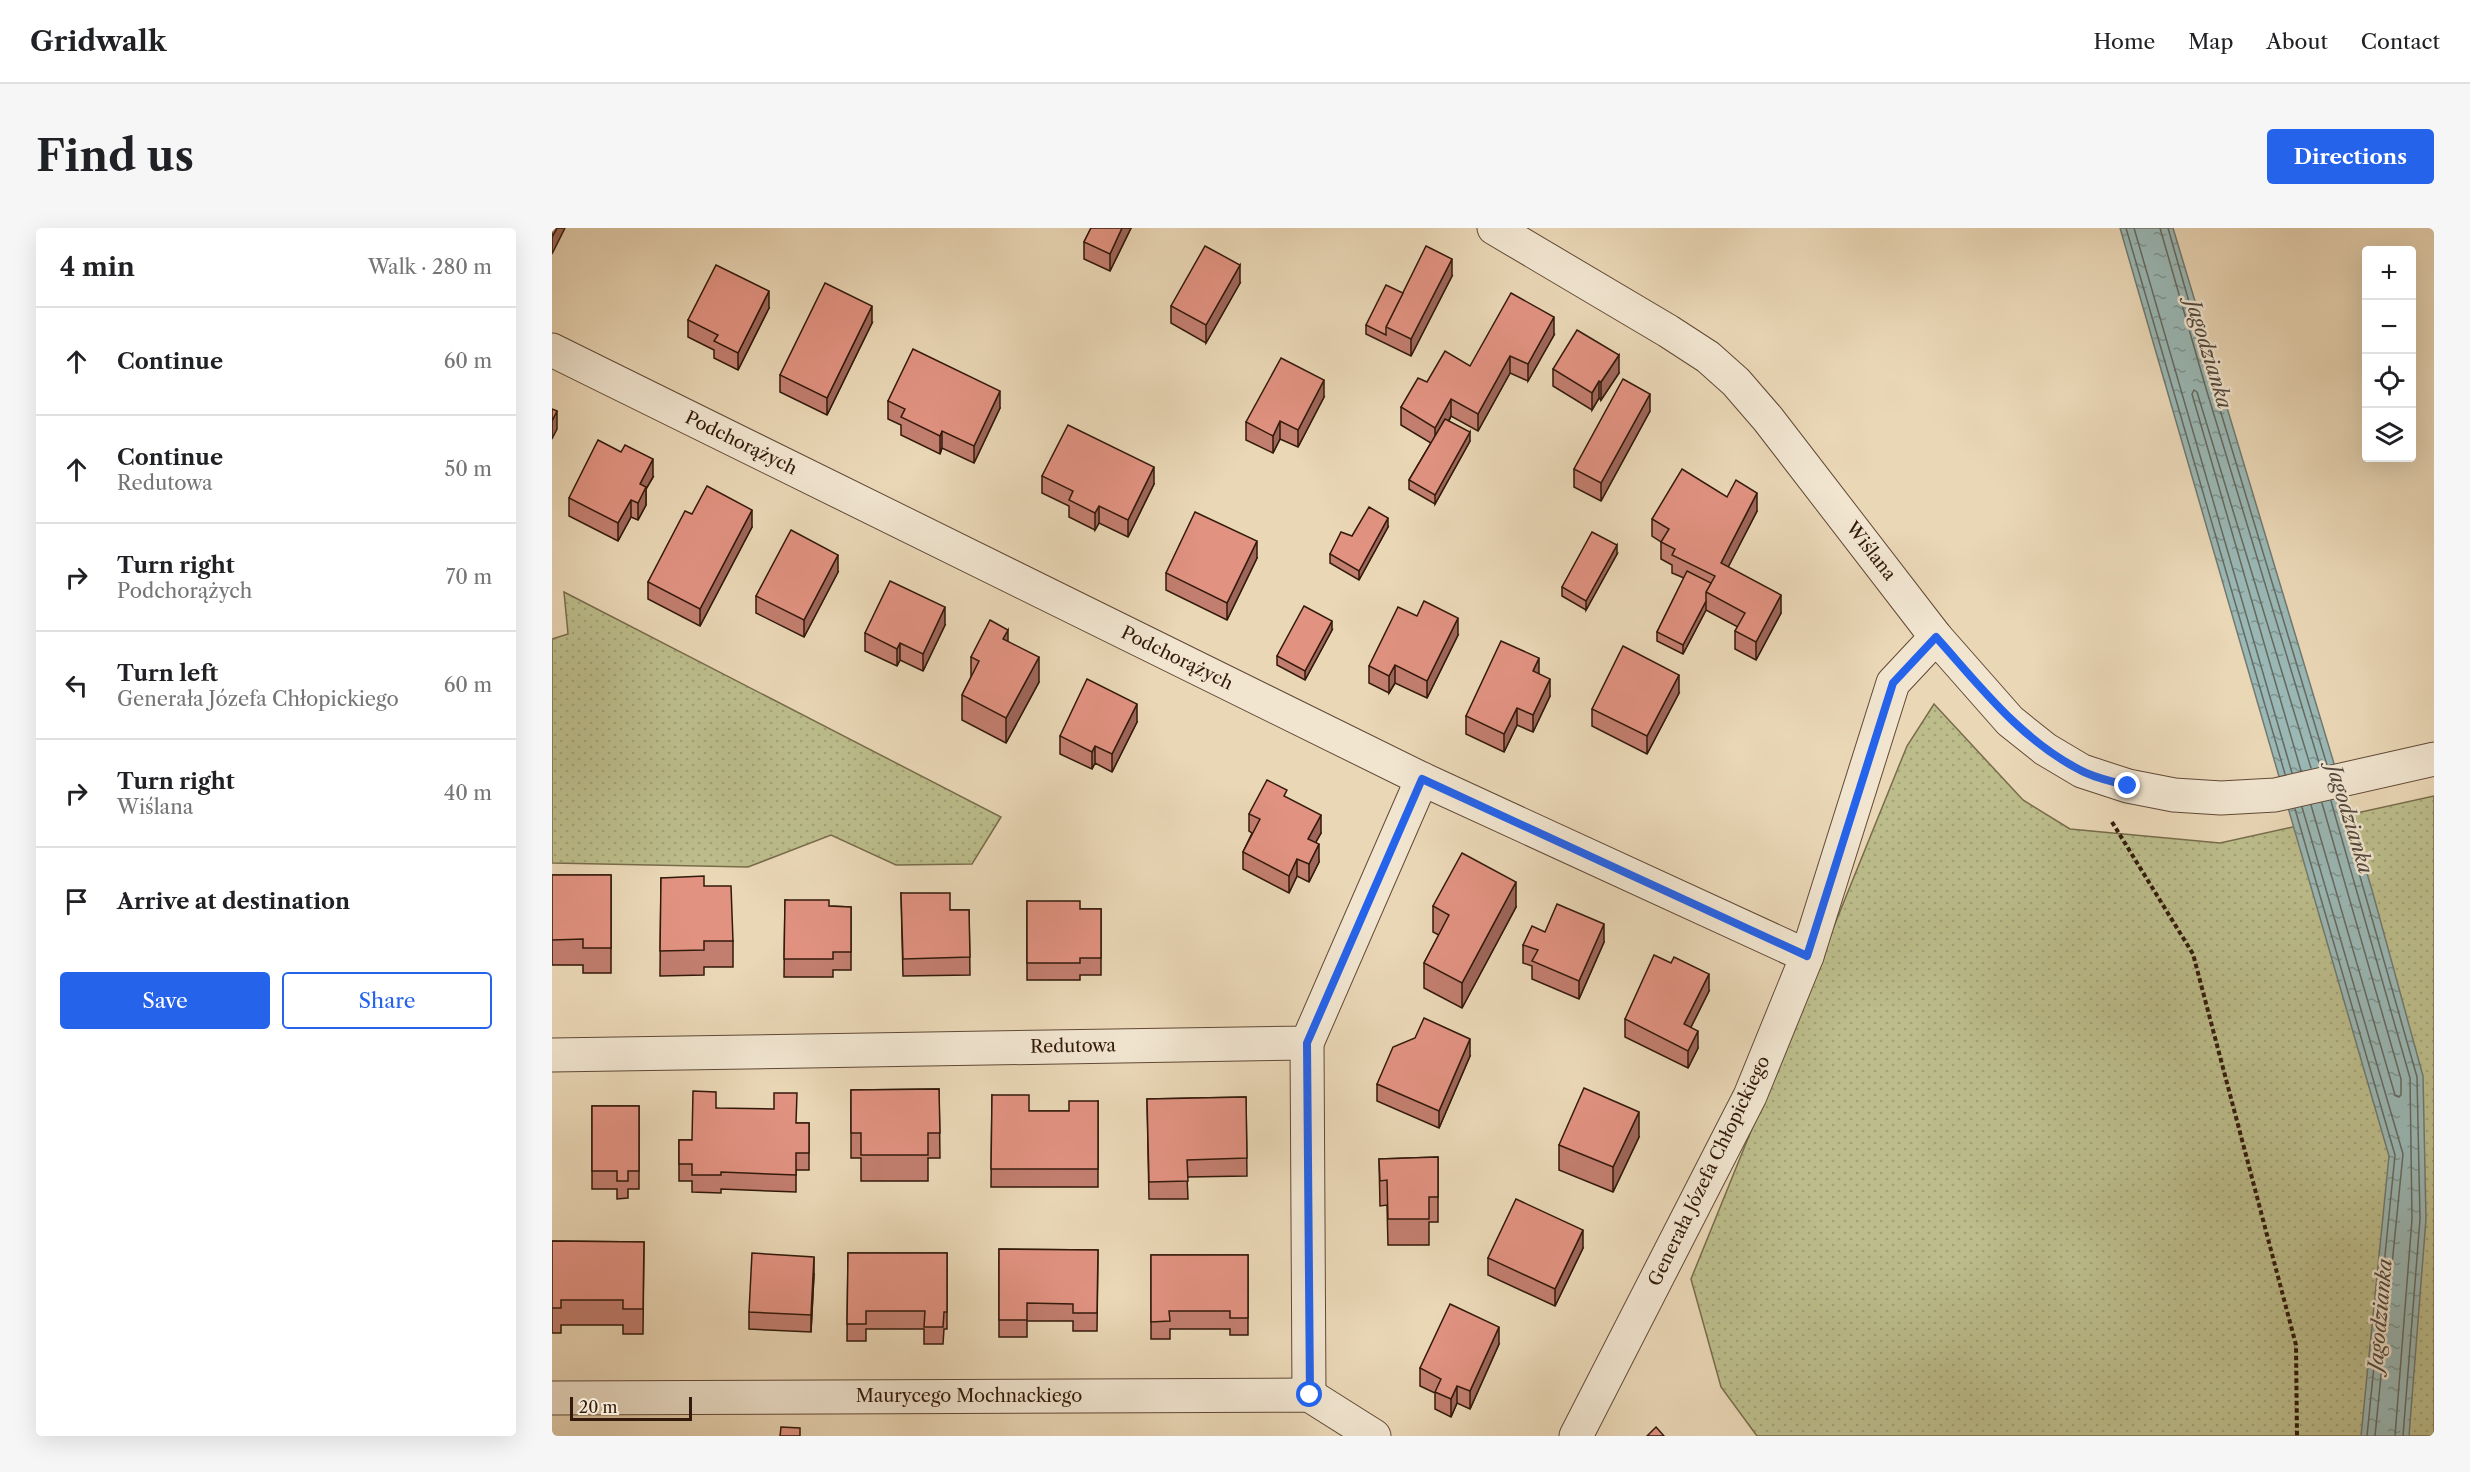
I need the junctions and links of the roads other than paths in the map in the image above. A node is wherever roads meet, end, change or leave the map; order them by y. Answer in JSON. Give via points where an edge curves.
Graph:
{"nodes":[{"id":1,"x":1494,"y":228,"type":"edge"},
{"id":2,"x":552,"y":350,"type":"edge"},
{"id":3,"x":1936,"y":637,"type":"junction"},
{"id":4,"x":2434,"y":759,"type":"edge"},
{"id":5,"x":1422,"y":779,"type":"junction"},
{"id":6,"x":1807,"y":956,"type":"junction"},
{"id":7,"x":1307,"y":1043,"type":"junction"},
{"id":8,"x":552,"y":1055,"type":"edge"},
{"id":9,"x":1310,"y":1395,"type":"junction"},
{"id":10,"x":552,"y":1398,"type":"edge"},
{"id":11,"x":1374,"y":1436,"type":"edge"},
{"id":12,"x":1575,"y":1436,"type":"edge"}],
"edges":[{"from":1,"to":3,"type":"street","name":"Wiślana","via":[[1668,330],[1736,382]]},
{"from":2,"to":5,"type":"street","name":"Podchorążych"},
{"from":3,"to":4,"type":"street","name":"Wiślana","via":[[2010,721],[2045,749],[2082,771],[2128,786],[2174,795],[2221,798],[2275,795]]},
{"from":3,"to":6,"type":"street","name":"Generała Józefa Chłopickiego","via":[[1893,683]]},
{"from":5,"to":6,"type":"street","name":"Podchorążych"},
{"from":5,"to":7,"type":"street"},
{"from":6,"to":12,"type":"street","name":"Generała Józefa Chłopickiego","via":[[1750,1096]]},
{"from":7,"to":8,"type":"street","name":"Redutowa"},
{"from":7,"to":9,"type":"street"},
{"from":9,"to":10,"type":"street","name":"Maurycego Mochnackiego"},
{"from":9,"to":11,"type":"street"}]}
